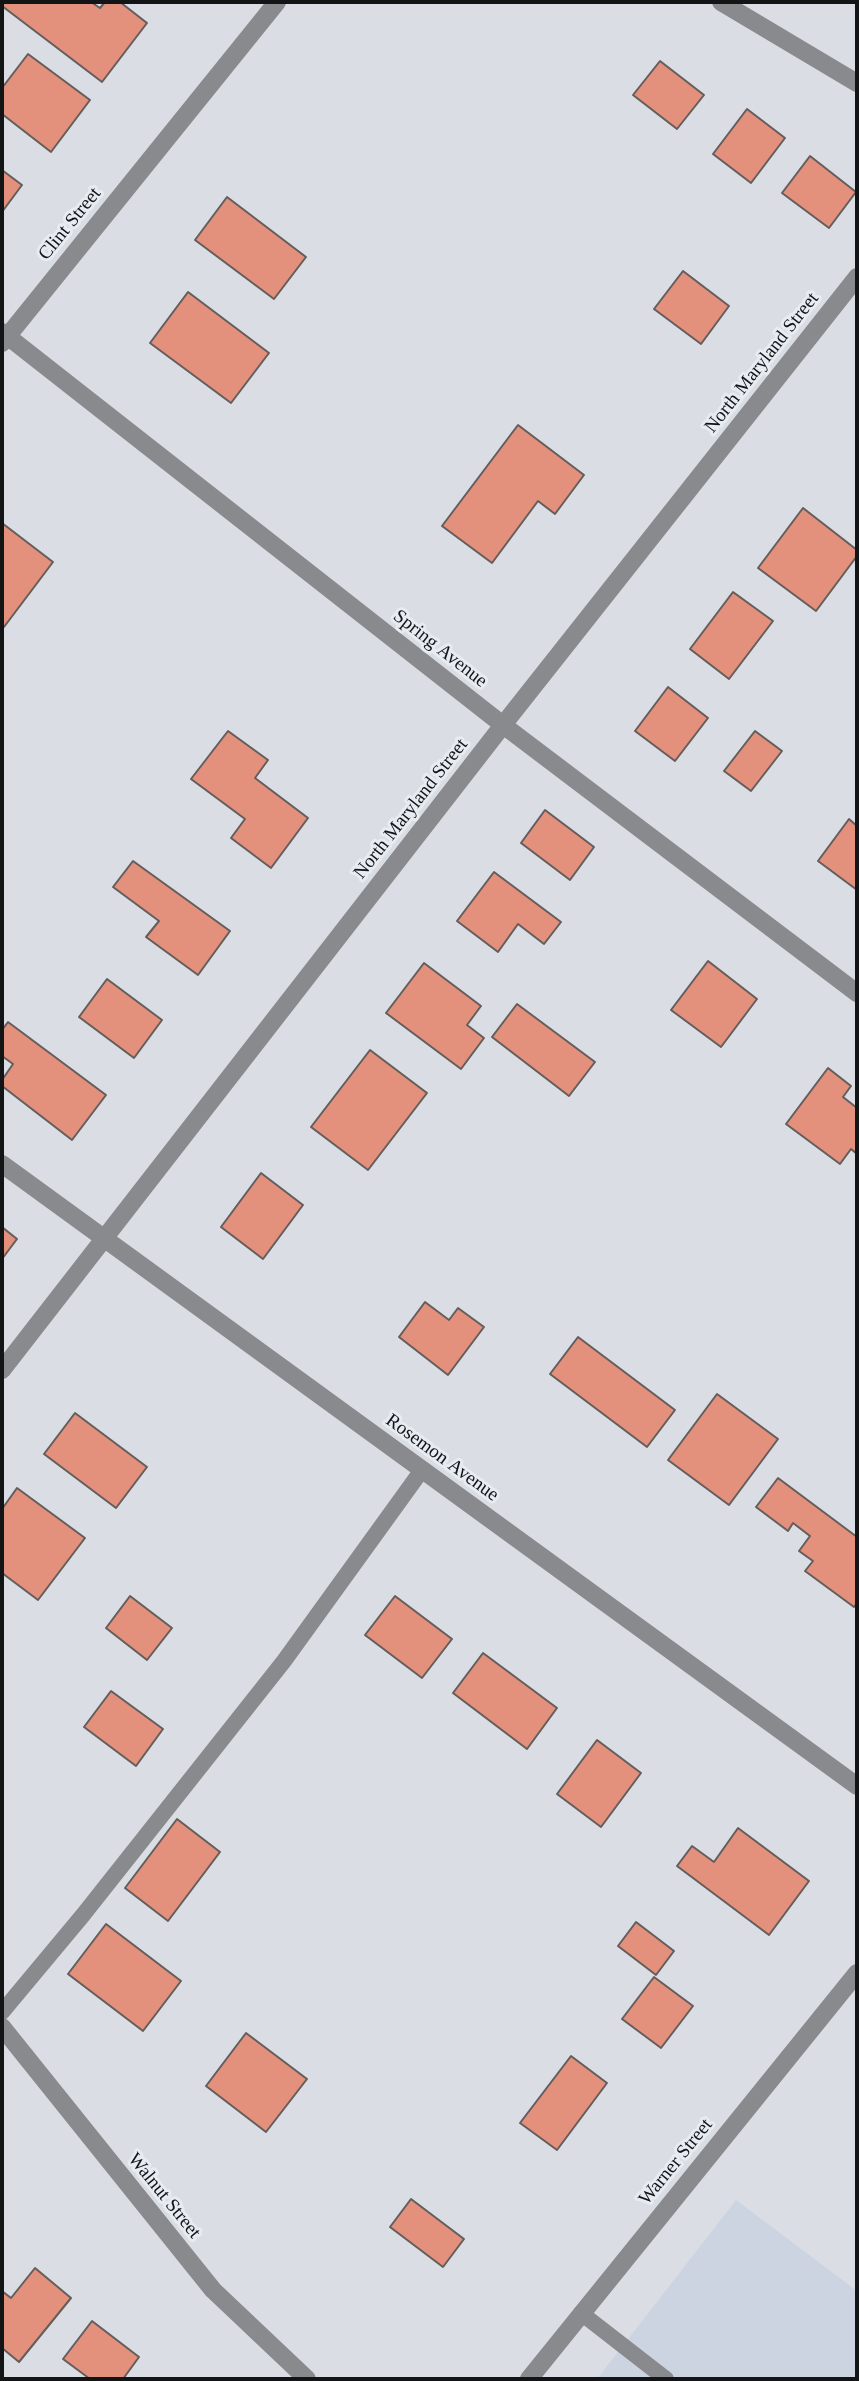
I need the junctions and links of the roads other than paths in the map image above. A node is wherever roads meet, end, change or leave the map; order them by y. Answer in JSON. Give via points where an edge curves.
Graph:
{"nodes":[{"id":1,"x":277,"y":2,"type":"edge"},
{"id":2,"x":721,"y":2,"type":"edge"},
{"id":3,"x":857,"y":83,"type":"edge"},
{"id":4,"x":857,"y":277,"type":"edge"},
{"id":5,"x":4,"y":337,"type":"edge"},
{"id":6,"x":503,"y":725,"type":"junction"},
{"id":7,"x":857,"y":993,"type":"edge"},
{"id":8,"x":2,"y":1164,"type":"edge"},
{"id":9,"x":103,"y":1239,"type":"junction"},
{"id":10,"x":2,"y":1370,"type":"edge"},
{"id":11,"x":422,"y":1470,"type":"junction"},
{"id":12,"x":857,"y":1786,"type":"edge"},
{"id":13,"x":857,"y":1973,"type":"edge"},
{"id":14,"x":2,"y":2012,"type":"edge"},
{"id":15,"x":2,"y":2027,"type":"edge"},
{"id":16,"x":581,"y":2313,"type":"junction"},
{"id":17,"x":307,"y":2379,"type":"edge"},
{"id":18,"x":529,"y":2379,"type":"edge"},
{"id":19,"x":666,"y":2379,"type":"edge"}],
"edges":[{"from":1,"to":5,"type":"street","name":"Clint Street"},
{"from":2,"to":3,"type":"street"},
{"from":4,"to":6,"type":"street","name":"North Maryland Street"},
{"from":5,"to":6,"type":"street","name":"Spring Avenue"},
{"from":6,"to":7,"type":"street","name":"Spring Avenue"},
{"from":6,"to":9,"type":"street","name":"North Maryland Street"},
{"from":8,"to":9,"type":"street","name":"Rosemon Avenue"},
{"from":9,"to":10,"type":"street","name":"North Maryland Street"},
{"from":9,"to":11,"type":"street","name":"Rosemon Avenue"},
{"from":11,"to":12,"type":"street","name":"Rosemon Avenue"},
{"from":11,"to":14,"type":"lane","via":[[284,1661]]},
{"from":13,"to":16,"type":"street","name":"Warner Street"},
{"from":15,"to":17,"type":"street","name":"Walnut Street","via":[[213,2290]]},
{"from":16,"to":18,"type":"street","name":"Warner Street"},
{"from":16,"to":19,"type":"lane"}]}
